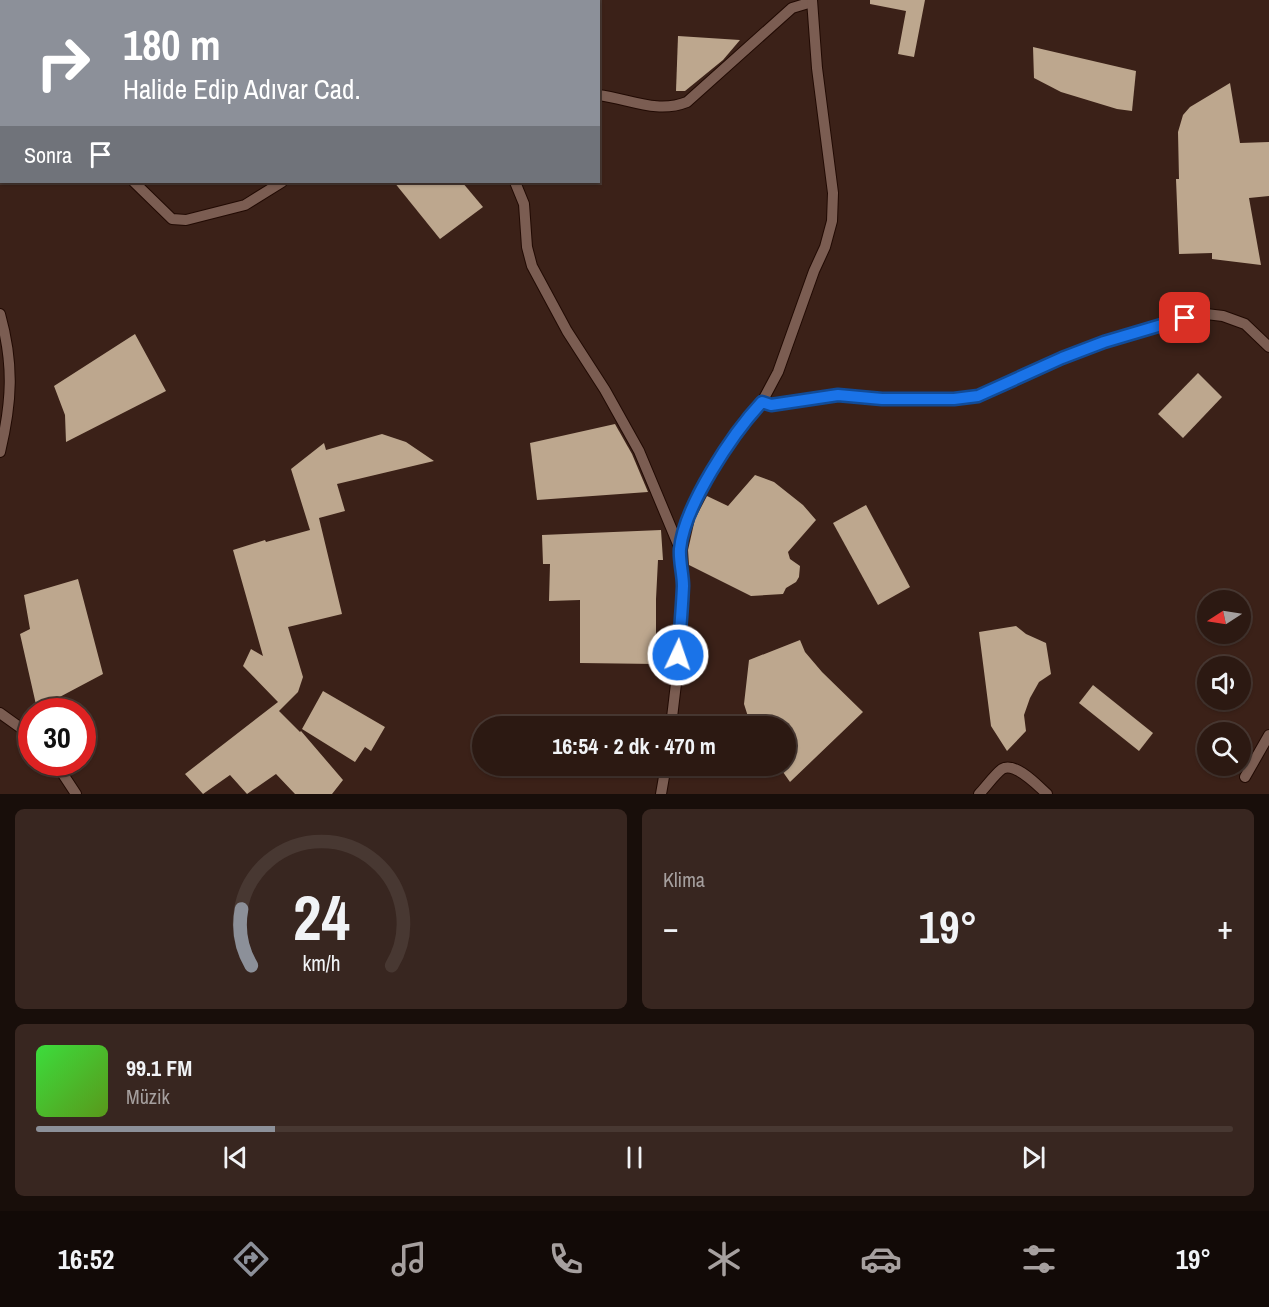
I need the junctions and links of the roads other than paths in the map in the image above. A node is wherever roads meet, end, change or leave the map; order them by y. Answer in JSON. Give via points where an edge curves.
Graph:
{"nodes":[{"id":1,"x":812,"y":1,"type":"edge"},
{"id":2,"x":600,"y":94,"type":"edge"},
{"id":3,"x":135,"y":183,"type":"edge"},
{"id":4,"x":280,"y":183,"type":"edge"},
{"id":5,"x":515,"y":183,"type":"edge"},
{"id":6,"x":0,"y":314,"type":"edge"},
{"id":7,"x":1269,"y":347,"type":"edge"},
{"id":8,"x":762,"y":402,"type":"junction"},
{"id":9,"x":0,"y":452,"type":"edge"},
{"id":10,"x":680,"y":549,"type":"junction"},
{"id":11,"x":0,"y":713,"type":"edge"},
{"id":12,"x":672,"y":716,"type":"edge"},
{"id":13,"x":18,"y":726,"type":"edge"},
{"id":14,"x":1269,"y":735,"type":"edge"},
{"id":15,"x":64,"y":776,"type":"edge"},
{"id":16,"x":664,"y":776,"type":"edge"},
{"id":17,"x":1245,"y":777,"type":"dead end"},
{"id":18,"x":76,"y":794,"type":"edge"},
{"id":19,"x":661,"y":794,"type":"edge"},
{"id":20,"x":979,"y":794,"type":"edge"},
{"id":21,"x":1047,"y":794,"type":"edge"}],
"edges":[{"from":1,"to":2,"type":"street","via":[[792,8],[687,102],[659,108]]},
{"from":1,"to":8,"type":"street","via":[[833,193],[832,221],[778,372]]},
{"from":3,"to":4,"type":"street","via":[[172,219],[186,220],[245,205]]},
{"from":5,"to":10,"type":"street","via":[[524,204],[532,266],[639,452]]},
{"from":6,"to":9,"type":"street","via":[[11,391]]},
{"from":7,"to":8,"type":"street","via":[[1245,324],[1206,314],[1104,342],[978,396],[882,399],[838,395],[771,405]]},
{"from":8,"to":10,"type":"street","via":[[744,421],[705,484],[688,516]]},
{"from":10,"to":12,"type":"street","via":[[683,584]]},
{"from":11,"to":13,"type":"street"},
{"from":14,"to":17,"type":"street"},
{"from":15,"to":18,"type":"street"},
{"from":16,"to":19,"type":"street"},
{"from":20,"to":21,"type":"street","via":[[1002,769],[1008,768],[1028,776]]}]}
